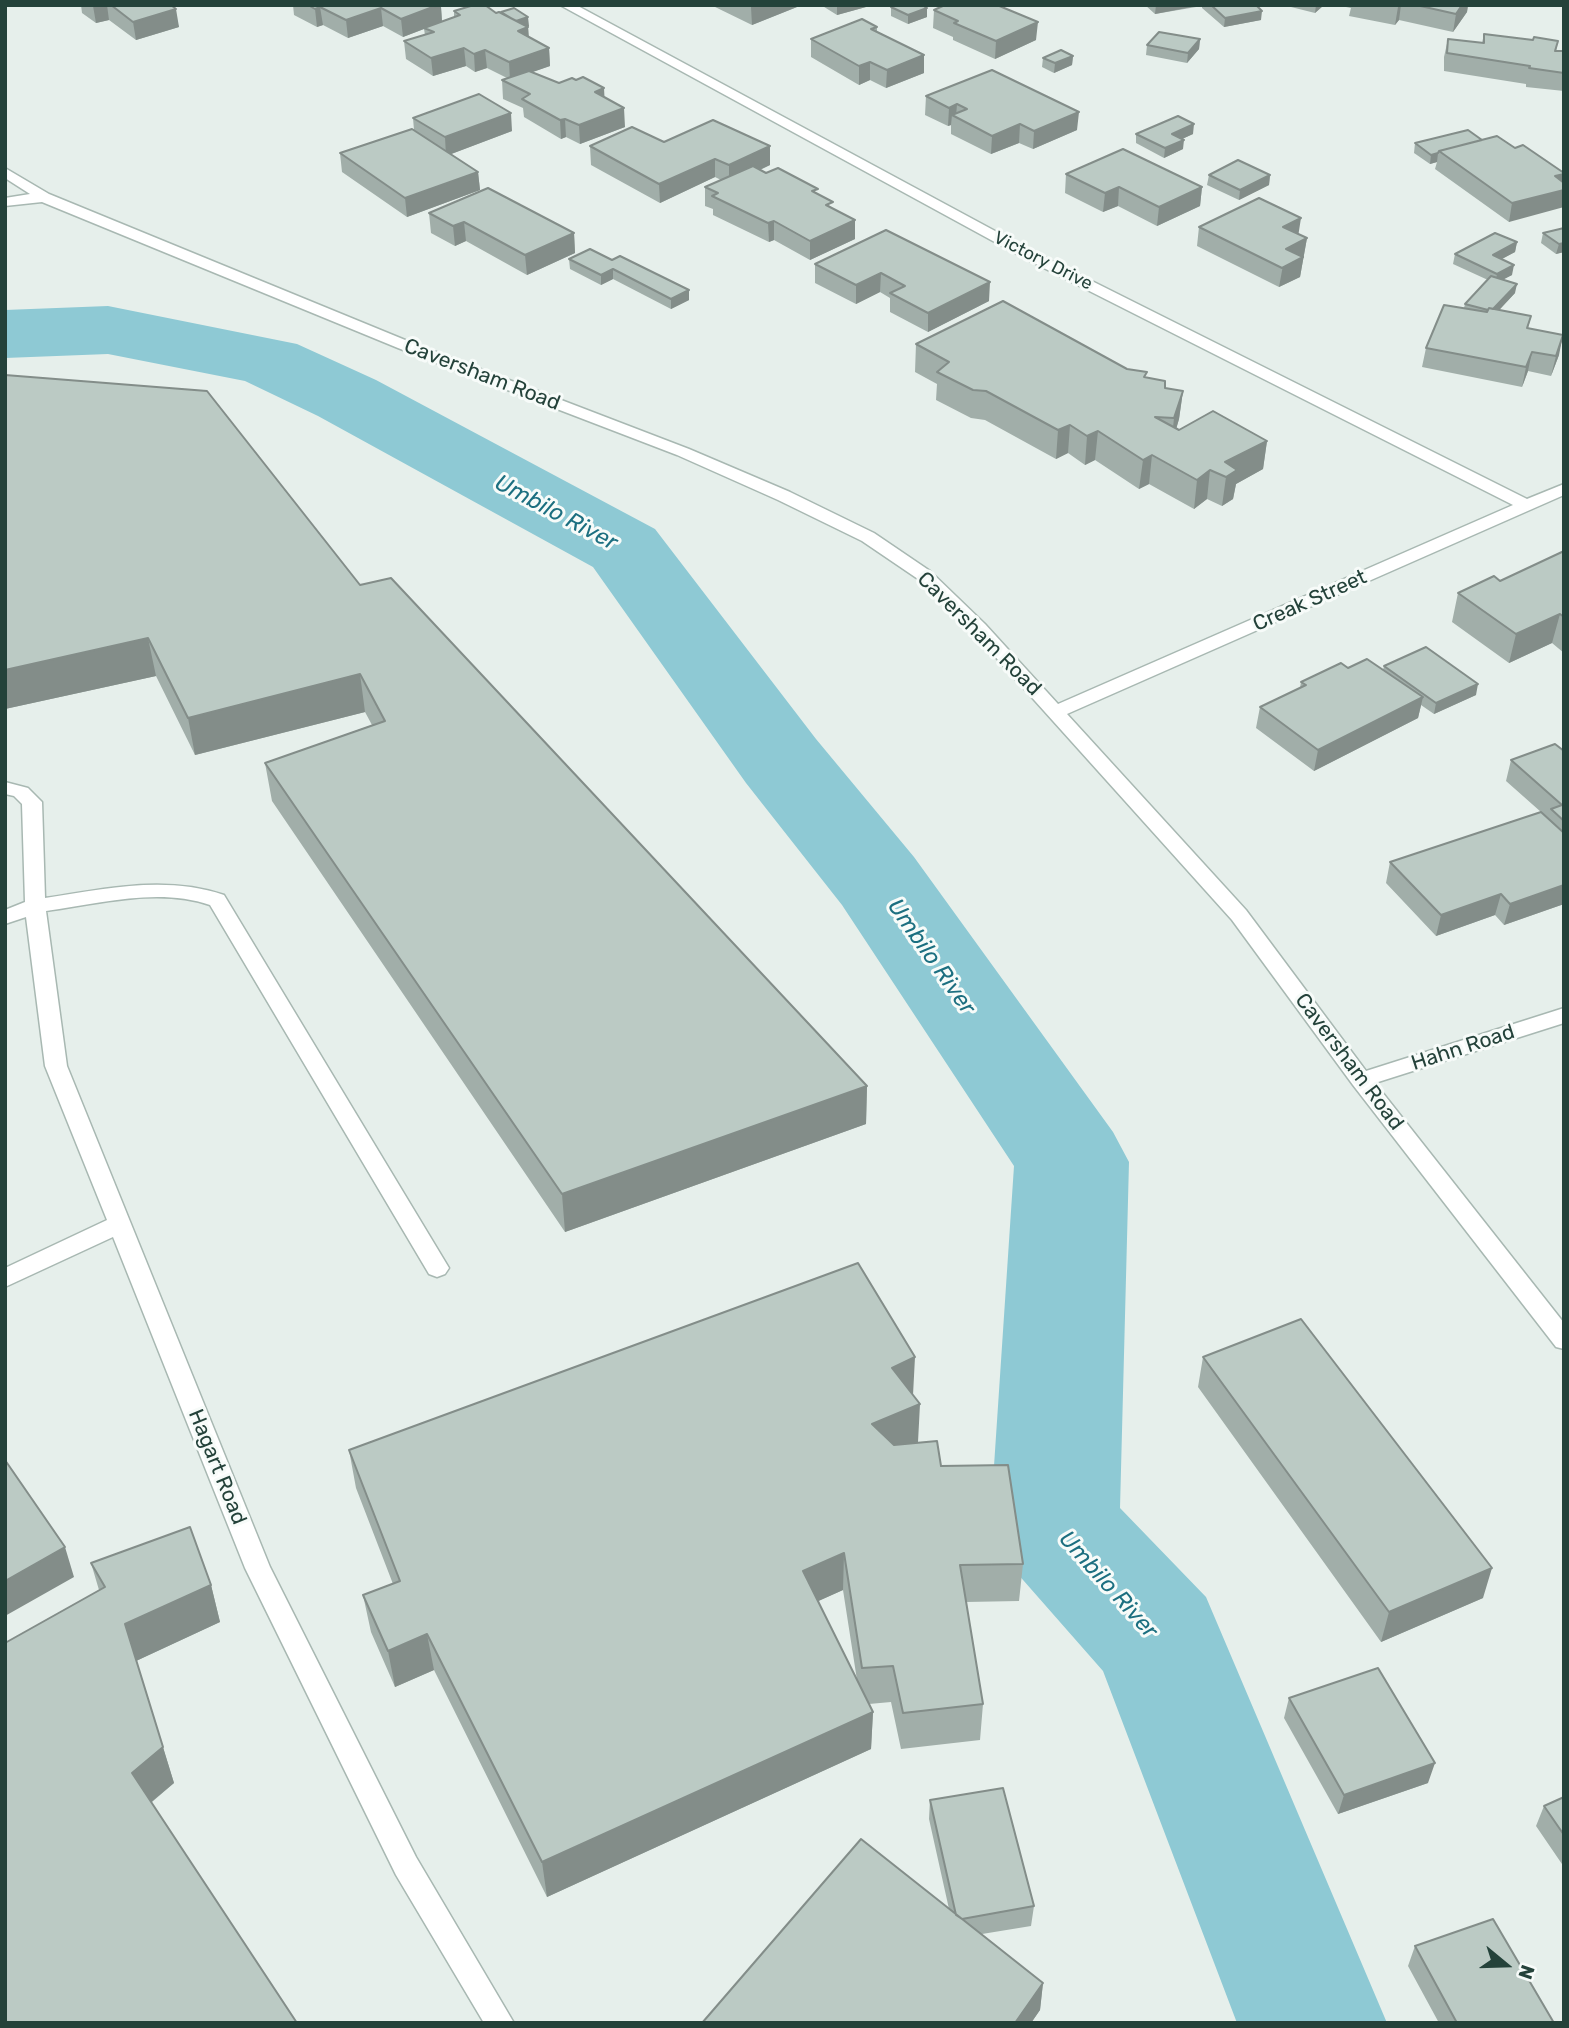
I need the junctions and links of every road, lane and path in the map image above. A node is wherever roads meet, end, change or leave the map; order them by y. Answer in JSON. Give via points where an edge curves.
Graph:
{"nodes":[{"id":1,"x":566,"y":5,"type":"edge"},
{"id":2,"x":5,"y":172,"type":"edge"},
{"id":3,"x":44,"y":197,"type":"junction"},
{"id":4,"x":5,"y":202,"type":"edge"},
{"id":5,"x":1564,"y":489,"type":"edge"},
{"id":6,"x":1526,"y":505,"type":"junction"},
{"id":7,"x":1056,"y":712,"type":"junction"},
{"id":8,"x":5,"y":788,"type":"edge"},
{"id":9,"x":35,"y":906,"type":"junction"},
{"id":10,"x":5,"y":917,"type":"edge"},
{"id":11,"x":1564,"y":1015,"type":"edge"},
{"id":12,"x":1361,"y":1080,"type":"junction"},
{"id":13,"x":119,"y":1224,"type":"junction"},
{"id":14,"x":438,"y":1268,"type":"dead end"},
{"id":15,"x":5,"y":1278,"type":"edge"},
{"id":16,"x":1564,"y":1340,"type":"edge"},
{"id":17,"x":499,"y":2023,"type":"edge"}],
"edges":[{"from":1,"to":6,"type":"street","name":"Victory Drive","via":[[1029,255]]},
{"from":2,"to":3,"type":"street","name":"Caversham Road"},
{"from":3,"to":4,"type":"street"},
{"from":3,"to":7,"type":"street","name":"Caversham Road","via":[[404,345],[683,452],[868,537],[924,575]]},
{"from":5,"to":6,"type":"street","name":"Creak Street"},
{"from":6,"to":7,"type":"street","name":"Creak Street"},
{"from":7,"to":12,"type":"street","name":"Caversham Road","via":[[1239,915]]},
{"from":8,"to":9,"type":"street","name":"Hagart Road","via":[[21,792],[32,802]]},
{"from":9,"to":10,"type":"street"},
{"from":9,"to":13,"type":"street","name":"Hagart Road","via":[[56,1066]]},
{"from":9,"to":14,"type":"street","via":[[167,890],[190,891],[217,900]]},
{"from":11,"to":12,"type":"street","name":"Hahn Road"},
{"from":12,"to":16,"type":"street","name":"Caversham Road"},
{"from":13,"to":15,"type":"street"},
{"from":13,"to":17,"type":"street","name":"Hagart Road","via":[[258,1568],[406,1866]]}]}
